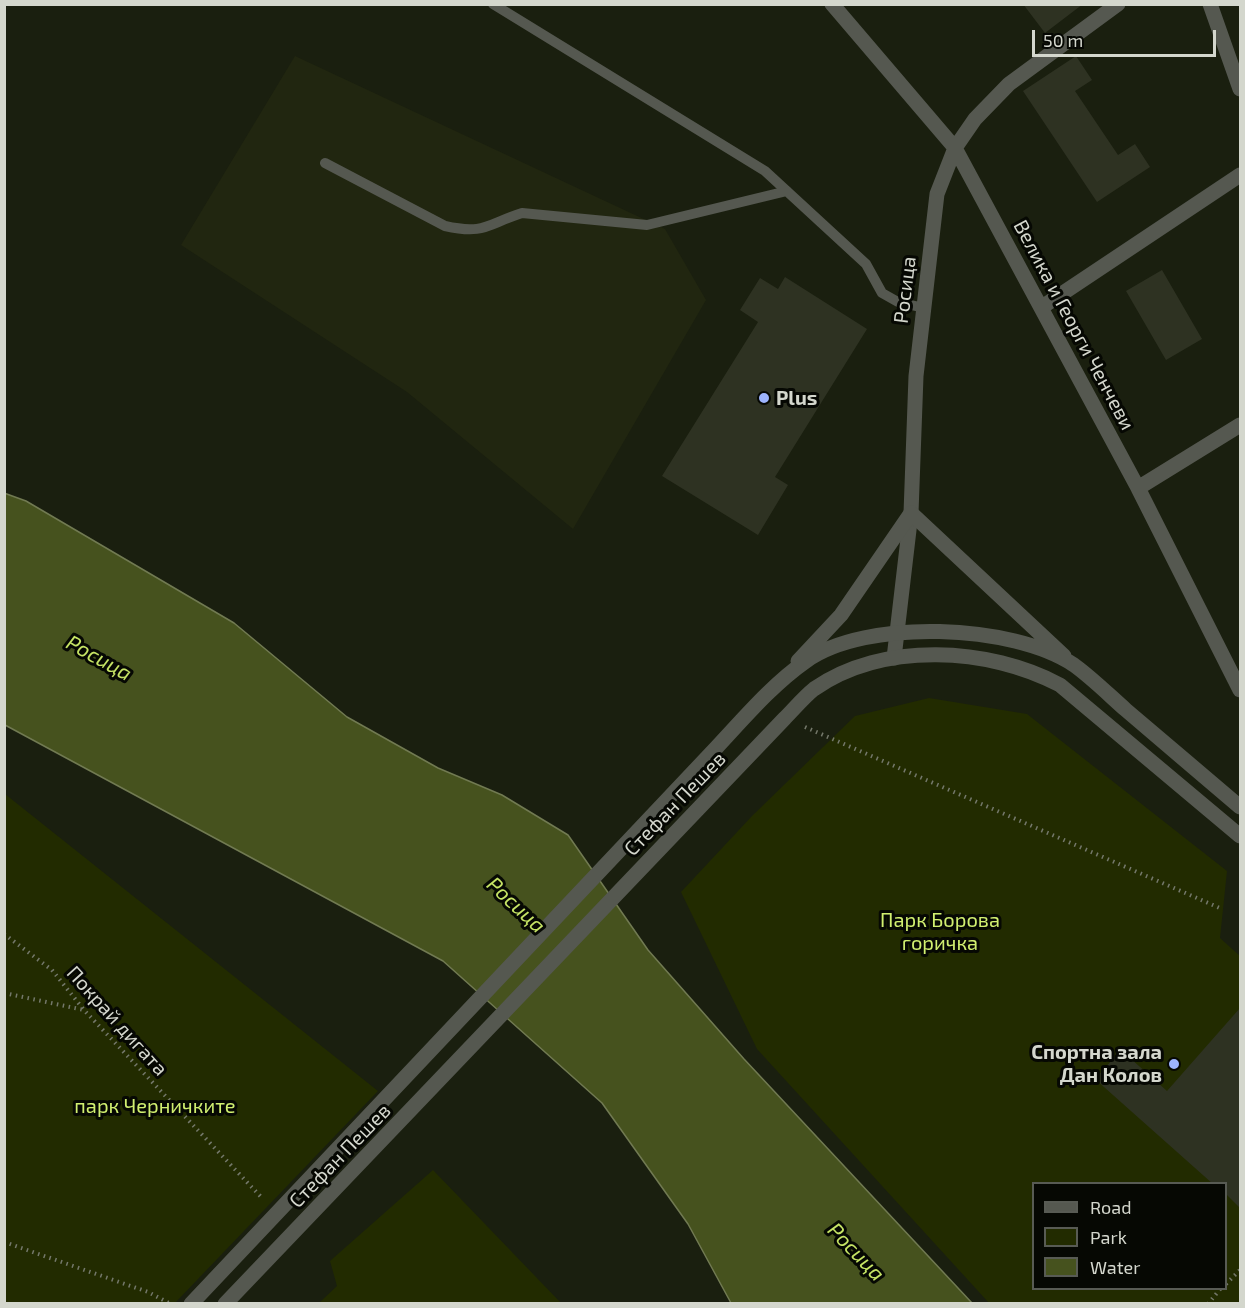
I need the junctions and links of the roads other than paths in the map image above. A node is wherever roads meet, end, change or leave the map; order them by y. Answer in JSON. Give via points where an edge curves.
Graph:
{"nodes":[{"id":1,"x":493,"y":4,"type":"edge"},
{"id":2,"x":832,"y":4,"type":"edge"},
{"id":3,"x":1118,"y":4,"type":"edge"},
{"id":4,"x":1210,"y":4,"type":"edge"},
{"id":5,"x":1240,"y":88,"type":"edge"},
{"id":6,"x":955,"y":148,"type":"junction"},
{"id":7,"x":325,"y":163,"type":"dead end"},
{"id":8,"x":1240,"y":175,"type":"edge"},
{"id":9,"x":787,"y":191,"type":"junction"},
{"id":10,"x":1042,"y":307,"type":"junction"},
{"id":11,"x":924,"y":308,"type":"junction"},
{"id":12,"x":1240,"y":425,"type":"edge"},
{"id":13,"x":1138,"y":488,"type":"junction"},
{"id":14,"x":911,"y":513,"type":"junction"},
{"id":15,"x":896,"y":633,"type":"junction"},
{"id":16,"x":894,"y":658,"type":"junction"},
{"id":17,"x":1073,"y":664,"type":"junction"},
{"id":18,"x":1238,"y":682,"type":"edge"},
{"id":19,"x":766,"y":696,"type":"junction"},
{"id":20,"x":1240,"y":807,"type":"edge"},
{"id":21,"x":1240,"y":836,"type":"edge"},
{"id":22,"x":191,"y":1304,"type":"edge"},
{"id":23,"x":225,"y":1304,"type":"edge"}],
"edges":[{"from":1,"to":9,"type":"lane","via":[[765,171]]},
{"from":2,"to":6,"type":"street","name":"Велика и Георги Ченчеви"},
{"from":3,"to":6,"type":"street","name":"Росица","via":[[1009,84],[975,119]]},
{"from":4,"to":5,"type":"street"},
{"from":6,"to":10,"type":"street","name":"Велика и Георги Ченчеви"},
{"from":6,"to":11,"type":"street","name":"Росица","via":[[937,194]]},
{"from":7,"to":9,"type":"lane","via":[[445,226],[466,231],[485,229],[522,213],[647,225]]},
{"from":8,"to":10,"type":"street"},
{"from":9,"to":11,"type":"lane","via":[[866,264],[882,293],[898,302]]},
{"from":10,"to":13,"type":"street","name":"Велика и Георги Ченчеви"},
{"from":11,"to":14,"type":"street","name":"Росица","via":[[916,376]]},
{"from":12,"to":13,"type":"street"},
{"from":13,"to":18,"type":"street","name":"Велика и Георги Ченчеви"},
{"from":14,"to":15,"type":"street","name":"Росица"},
{"from":14,"to":17,"type":"street"},
{"from":14,"to":19,"type":"street","via":[[841,615]]},
{"from":15,"to":16,"type":"street","name":"Росица"},
{"from":15,"to":17,"type":"street","name":"Стефан Пешев","via":[[998,636]]},
{"from":15,"to":19,"type":"street","name":"Стефан Пешев","via":[[841,645],[807,660]]},
{"from":16,"to":21,"type":"street","name":"Стефан Пешев","via":[[951,656],[1010,664],[1037,673],[1059,685]]},
{"from":16,"to":23,"type":"street","name":"Стефан Пешев","via":[[846,673],[814,689]]},
{"from":17,"to":20,"type":"street","name":"Стефан Пешев"},
{"from":19,"to":22,"type":"street","name":"Стефан Пешев"}]}
